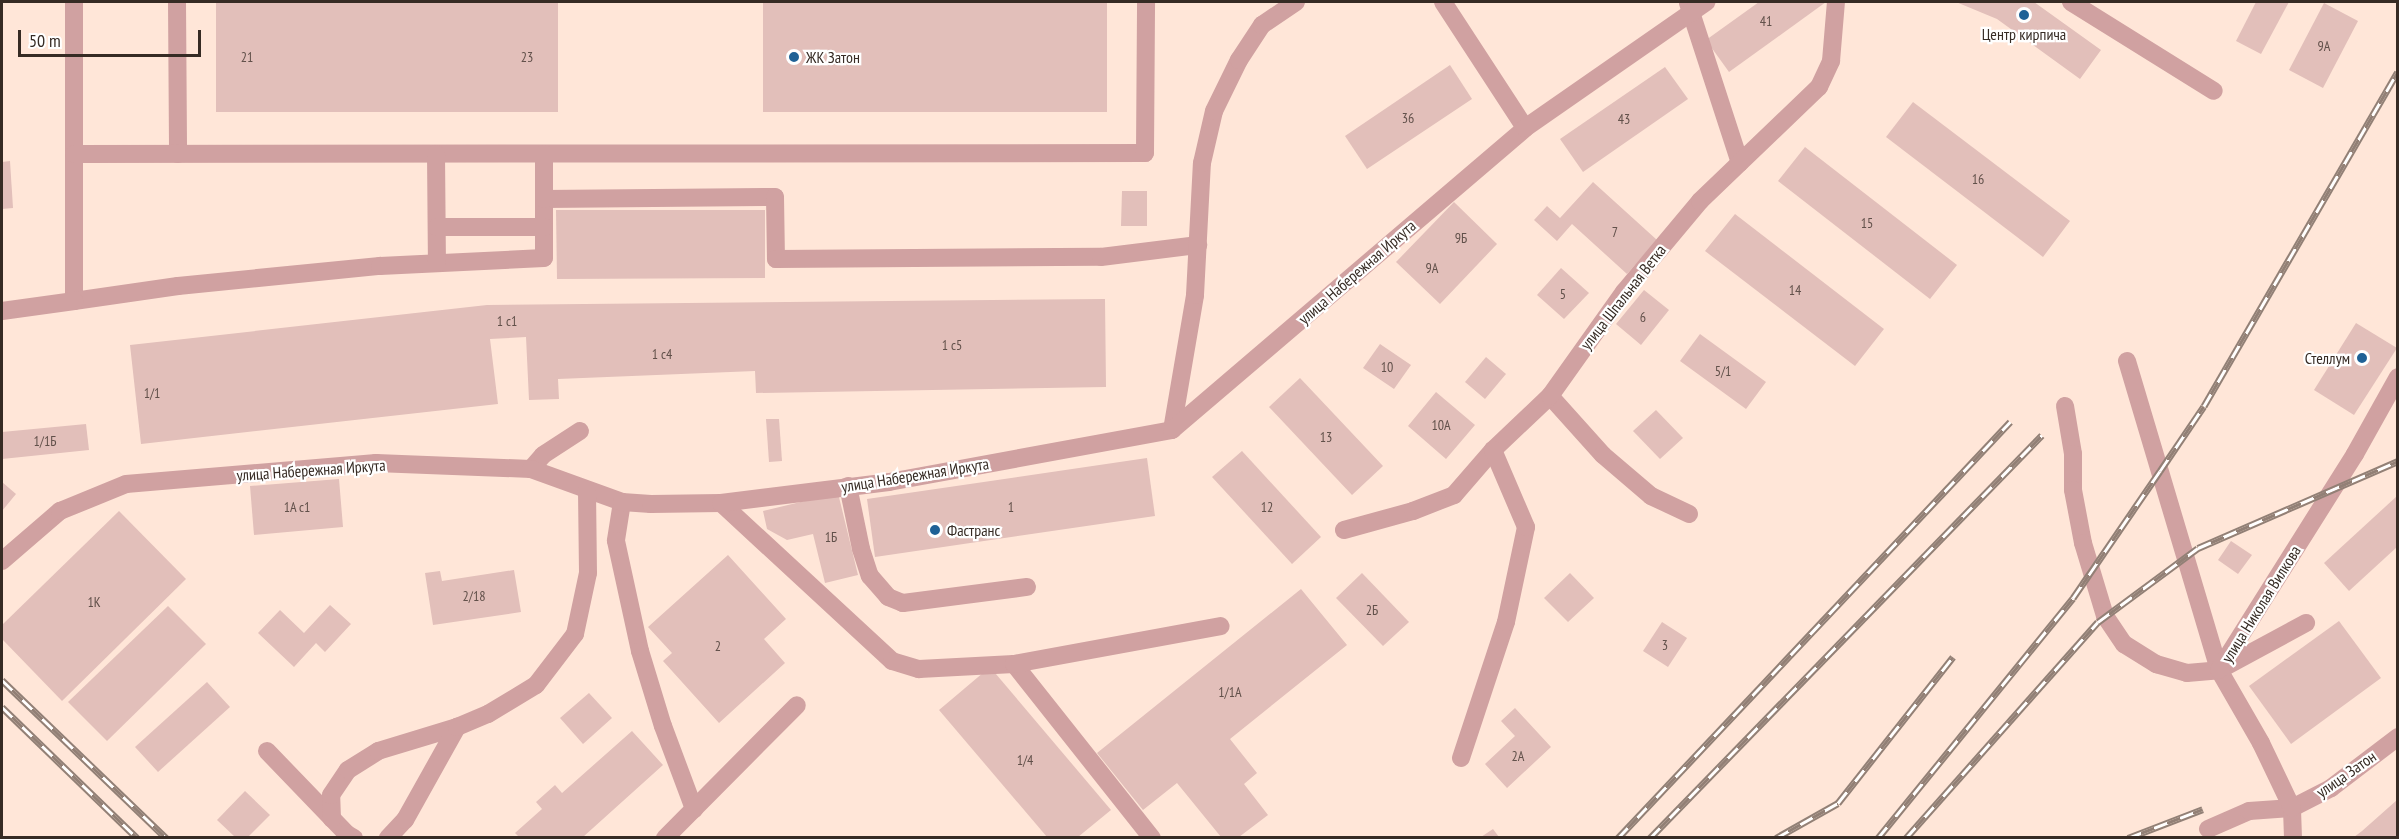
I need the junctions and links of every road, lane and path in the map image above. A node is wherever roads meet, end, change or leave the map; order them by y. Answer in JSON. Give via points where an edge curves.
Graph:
{"nodes":[{"id":1,"x":74,"y":2,"type":"edge"},
{"id":2,"x":177,"y":2,"type":"edge"},
{"id":3,"x":1146,"y":2,"type":"edge"},
{"id":4,"x":1296,"y":2,"type":"edge"},
{"id":5,"x":1443,"y":2,"type":"edge"},
{"id":6,"x":1706,"y":2,"type":"edge"},
{"id":7,"x":1836,"y":2,"type":"edge"},
{"id":8,"x":2071,"y":2,"type":"edge"},
{"id":9,"x":1689,"y":7,"type":"edge"},
{"id":10,"x":2214,"y":91,"type":"dead end"},
{"id":11,"x":1525,"y":128,"type":"junction"},
{"id":12,"x":74,"y":154,"type":"junction"},
{"id":13,"x":178,"y":154,"type":"junction"},
{"id":14,"x":436,"y":154,"type":"junction"},
{"id":15,"x":544,"y":154,"type":"junction"},
{"id":16,"x":1740,"y":164,"type":"junction"},
{"id":17,"x":544,"y":199,"type":"junction"},
{"id":18,"x":437,"y":227,"type":"junction"},
{"id":19,"x":544,"y":227,"type":"junction"},
{"id":20,"x":1198,"y":245,"type":"junction"},
{"id":21,"x":437,"y":263,"type":"junction"},
{"id":22,"x":74,"y":302,"type":"junction"},
{"id":23,"x":2,"y":311,"type":"edge"},
{"id":24,"x":2127,"y":361,"type":"dead end"},
{"id":25,"x":2397,"y":377,"type":"edge"},
{"id":26,"x":1550,"y":396,"type":"junction"},
{"id":27,"x":2065,"y":406,"type":"dead end"},
{"id":28,"x":1172,"y":430,"type":"junction"},
{"id":29,"x":580,"y":431,"type":"dead end"},
{"id":30,"x":1493,"y":450,"type":"junction"},
{"id":31,"x":531,"y":469,"type":"junction"},
{"id":32,"x":848,"y":486,"type":"junction"},
{"id":33,"x":587,"y":490,"type":"junction"},
{"id":34,"x":622,"y":502,"type":"junction"},
{"id":35,"x":721,"y":503,"type":"junction"},
{"id":36,"x":1689,"y":514,"type":"dead end"},
{"id":37,"x":1344,"y":530,"type":"dead end"},
{"id":38,"x":2,"y":561,"type":"edge"},
{"id":39,"x":1028,"y":587,"type":"dead end"},
{"id":40,"x":2306,"y":623,"type":"dead end"},
{"id":41,"x":1221,"y":626,"type":"dead end"},
{"id":42,"x":1014,"y":664,"type":"junction"},
{"id":43,"x":2219,"y":670,"type":"junction"},
{"id":44,"x":797,"y":705,"type":"dead end"},
{"id":45,"x":458,"y":727,"type":"junction"},
{"id":46,"x":2397,"y":737,"type":"edge"},
{"id":47,"x":267,"y":751,"type":"dead end"},
{"id":48,"x":1461,"y":758,"type":"dead end"},
{"id":49,"x":694,"y":808,"type":"junction"},
{"id":50,"x":2292,"y":808,"type":"junction"},
{"id":51,"x":332,"y":819,"type":"junction"},
{"id":52,"x":2208,"y":829,"type":"dead end"},
{"id":53,"x":354,"y":837,"type":"edge"},
{"id":54,"x":388,"y":837,"type":"edge"},
{"id":55,"x":665,"y":837,"type":"edge"},
{"id":56,"x":1152,"y":837,"type":"edge"},
{"id":57,"x":2293,"y":837,"type":"edge"}],
"edges":[{"from":1,"to":12,"type":"street"},
{"from":2,"to":13,"type":"street"},
{"from":3,"to":15,"type":"street","via":[[1145,153]]},
{"from":4,"to":20,"type":"street","via":[[1262,25],[1239,60],[1214,111],[1202,163]]},
{"from":5,"to":11,"type":"street"},
{"from":6,"to":9,"type":"street","name":"улица Набережная Иркута"},
{"from":7,"to":16,"type":"street","name":"улица Шпальная Ветка","via":[[1831,61],[1819,87]]},
{"from":8,"to":10,"type":"street"},
{"from":9,"to":11,"type":"street","name":"улица Набережная Иркута"},
{"from":9,"to":16,"type":"street"},
{"from":11,"to":28,"type":"street","name":"улица Набережная Иркута"},
{"from":12,"to":13,"type":"street"},
{"from":12,"to":22,"type":"street"},
{"from":13,"to":14,"type":"street"},
{"from":14,"to":15,"type":"street"},
{"from":14,"to":18,"type":"street"},
{"from":15,"to":17,"type":"street"},
{"from":16,"to":26,"type":"street","name":"улица Шпальная Ветка","via":[[1700,201],[1624,292]]},
{"from":17,"to":19,"type":"street"},
{"from":17,"to":20,"type":"street","via":[[775,197],[776,259],[1101,257]]},
{"from":18,"to":19,"type":"street"},
{"from":18,"to":21,"type":"street"},
{"from":19,"to":21,"type":"street","via":[[544,258]]},
{"from":20,"to":28,"type":"street","via":[[1195,295]]},
{"from":21,"to":22,"type":"street","via":[[178,286]]},
{"from":22,"to":23,"type":"street"},
{"from":24,"to":43,"type":"street"},
{"from":25,"to":43,"type":"street","name":"улица Николая Вилкова","via":[[2355,454]]},
{"from":26,"to":30,"type":"street","name":"улица Шпальная Ветка"},
{"from":26,"to":36,"type":"street","via":[[1603,455],[1651,496]]},
{"from":27,"to":43,"type":"street","via":[[2073,454],[2073,490],[2083,543],[2105,616],[2124,644],[2156,664],[2187,673]]},
{"from":28,"to":32,"type":"street","name":"улица Набережная Иркута"},
{"from":29,"to":31,"type":"street","via":[[543,455]]},
{"from":30,"to":37,"type":"street","name":"улица Шпальная Ветка","via":[[1454,495]]},
{"from":30,"to":48,"type":"street","via":[[1526,527],[1506,622]]},
{"from":31,"to":33,"type":"street","name":"улица Набережная Иркута"},
{"from":31,"to":38,"type":"street","name":"улица Набережная Иркута","via":[[376,463],[126,484],[60,510]]},
{"from":32,"to":35,"type":"street","name":"улица Набережная Иркута"},
{"from":32,"to":39,"type":"street","via":[[870,576],[888,597],[903,603]]},
{"from":33,"to":34,"type":"street","name":"улица Набережная Иркута"},
{"from":33,"to":45,"type":"street","via":[[588,573],[575,634],[536,685]]},
{"from":34,"to":35,"type":"street","name":"улица Набережная Иркута"},
{"from":34,"to":49,"type":"street","via":[[616,541],[640,651]]},
{"from":35,"to":42,"type":"street","via":[[892,661],[919,669]]},
{"from":40,"to":43,"type":"street"},
{"from":41,"to":42,"type":"street"},
{"from":42,"to":56,"type":"street"},
{"from":43,"to":50,"type":"street","name":"улица Николая Вилкова"},
{"from":44,"to":49,"type":"street"},
{"from":45,"to":51,"type":"street","via":[[378,751],[348,770],[331,795]]},
{"from":45,"to":54,"type":"street","via":[[405,820]]},
{"from":46,"to":50,"type":"street","name":"улица Затон","via":[[2331,788]]},
{"from":47,"to":51,"type":"street"},
{"from":49,"to":55,"type":"street"},
{"from":50,"to":52,"type":"street","via":[[2249,812]]},
{"from":50,"to":57,"type":"street","name":"улица Николая Вилкова"},
{"from":51,"to":53,"type":"street"}]}
